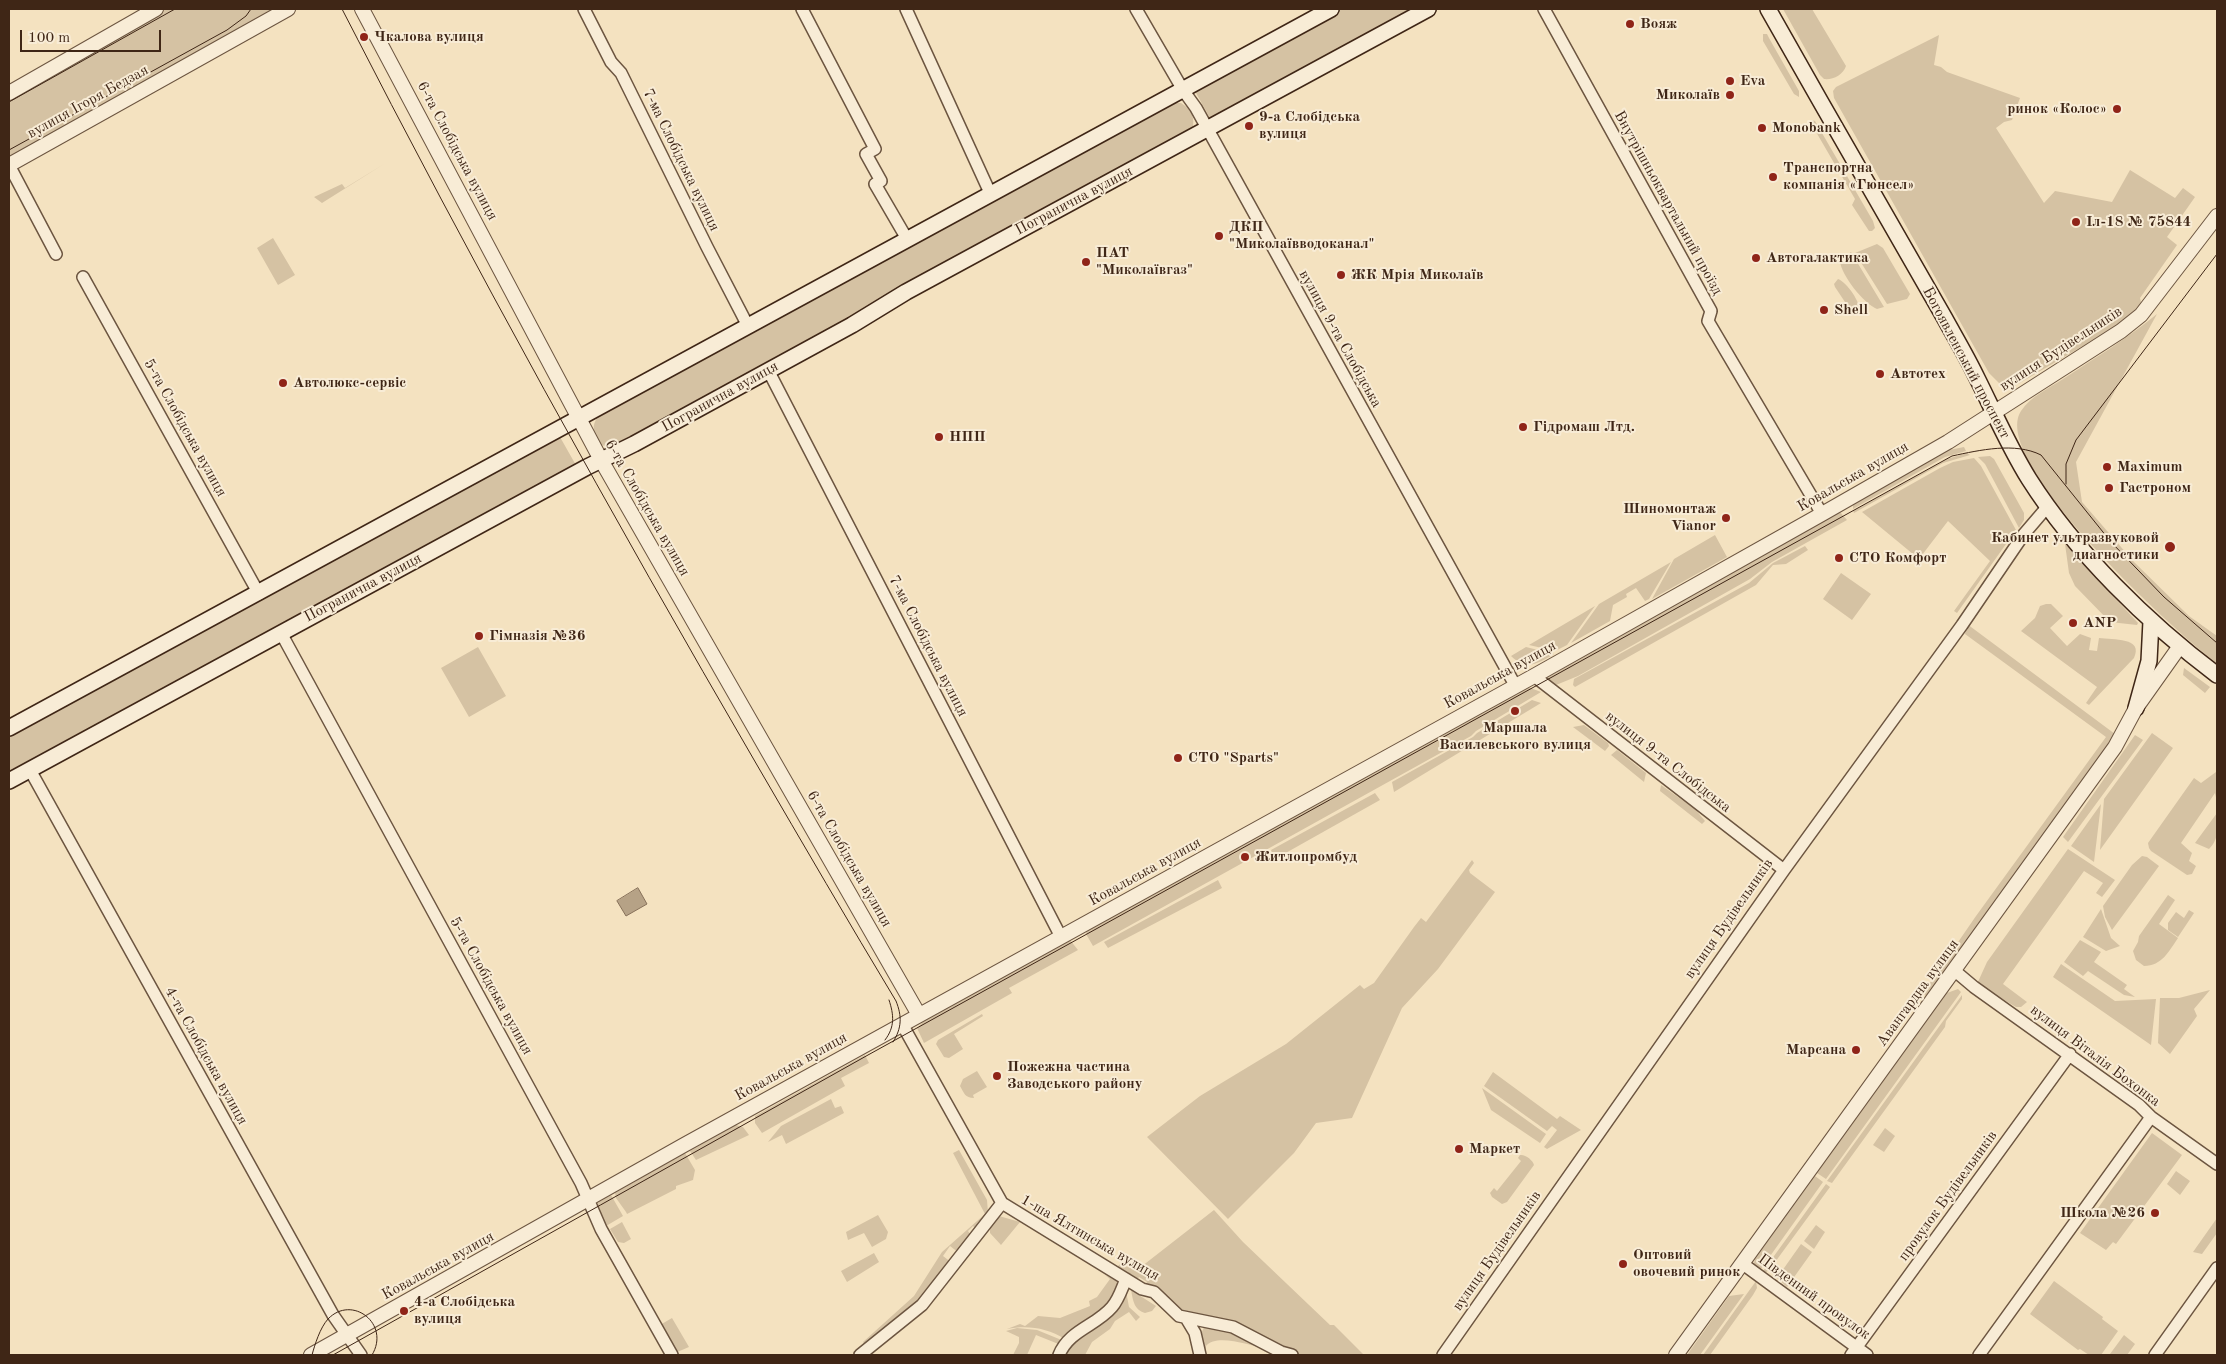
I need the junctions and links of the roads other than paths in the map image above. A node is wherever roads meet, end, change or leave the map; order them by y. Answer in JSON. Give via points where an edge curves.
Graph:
{"nodes":[{"id":1,"x":156,"y":9,"type":"edge"},
{"id":2,"x":288,"y":9,"type":"edge"},
{"id":3,"x":362,"y":9,"type":"edge"},
{"id":4,"x":584,"y":9,"type":"edge"},
{"id":5,"x":802,"y":9,"type":"edge"},
{"id":6,"x":906,"y":9,"type":"edge"},
{"id":7,"x":1136,"y":9,"type":"edge"},
{"id":8,"x":1331,"y":9,"type":"edge"},
{"id":9,"x":1428,"y":9,"type":"edge"},
{"id":10,"x":1544,"y":9,"type":"edge"},
{"id":11,"x":1768,"y":9,"type":"edge"},
{"id":12,"x":1183,"y":90,"type":"junction"},
{"id":13,"x":9,"y":93,"type":"edge"},
{"id":14,"x":1208,"y":130,"type":"junction"},
{"id":15,"x":9,"y":165,"type":"edge"},
{"id":16,"x":991,"y":195,"type":"junction"},
{"id":17,"x":2217,"y":216,"type":"edge"},
{"id":18,"x":907,"y":239,"type":"junction"},
{"id":19,"x":56,"y":254,"type":"dead end"},
{"id":20,"x":83,"y":277,"type":"dead end"},
{"id":21,"x":748,"y":326,"type":"junction"},
{"id":22,"x":768,"y":370,"type":"junction"},
{"id":23,"x":1994,"y":412,"type":"junction"},
{"id":24,"x":579,"y":419,"type":"junction"},
{"id":25,"x":601,"y":460,"type":"junction"},
{"id":26,"x":2048,"y":506,"type":"junction"},
{"id":27,"x":1822,"y":514,"type":"junction"},
{"id":28,"x":259,"y":594,"type":"junction"},
{"id":29,"x":2152,"y":621,"type":"junction"},
{"id":30,"x":280,"y":633,"type":"junction"},
{"id":31,"x":2180,"y":646,"type":"junction"},
{"id":32,"x":2217,"y":675,"type":"edge"},
{"id":33,"x":1534,"y":676,"type":"junction"},
{"id":34,"x":1516,"y":685,"type":"junction"},
{"id":35,"x":2136,"y":708,"type":"junction"},
{"id":36,"x":9,"y":728,"type":"edge"},
{"id":37,"x":30,"y":770,"type":"junction"},
{"id":38,"x":9,"y":781,"type":"edge"},
{"id":39,"x":1784,"y":870,"type":"junction"},
{"id":40,"x":1061,"y":937,"type":"junction"},
{"id":41,"x":1955,"y":971,"type":"junction"},
{"id":42,"x":919,"y":1015,"type":"junction"},
{"id":43,"x":902,"y":1024,"type":"junction"},
{"id":44,"x":2070,"y":1054,"type":"junction"},
{"id":45,"x":2151,"y":1117,"type":"junction"},
{"id":46,"x":2217,"y":1164,"type":"edge"},
{"id":47,"x":589,"y":1199,"type":"junction"},
{"id":48,"x":1002,"y":1203,"type":"junction"},
{"id":49,"x":1742,"y":1264,"type":"junction"},
{"id":50,"x":2217,"y":1268,"type":"edge"},
{"id":51,"x":1126,"y":1279,"type":"junction"},
{"id":52,"x":1186,"y":1318,"type":"junction"},
{"id":53,"x":347,"y":1334,"type":"junction"},
{"id":54,"x":1853,"y":1351,"type":"edge"},
{"id":55,"x":311,"y":1355,"type":"edge"},
{"id":56,"x":361,"y":1355,"type":"edge"},
{"id":57,"x":672,"y":1355,"type":"edge"},
{"id":58,"x":860,"y":1355,"type":"edge"},
{"id":59,"x":1059,"y":1355,"type":"edge"},
{"id":60,"x":1200,"y":1355,"type":"edge"},
{"id":61,"x":1292,"y":1355,"type":"edge"},
{"id":62,"x":1443,"y":1355,"type":"edge"},
{"id":63,"x":1676,"y":1355,"type":"edge"},
{"id":64,"x":1867,"y":1355,"type":"edge"},
{"id":65,"x":1979,"y":1355,"type":"edge"},
{"id":66,"x":2155,"y":1355,"type":"edge"}],
"edges":[{"from":1,"to":13,"type":"street"},
{"from":2,"to":15,"type":"street","name":"вулиця Ігоря Бедзая"},
{"from":3,"to":24,"type":"street","name":"6-та Слобідська вулиця"},
{"from":4,"to":21,"type":"street","name":"7-ма Слобідська вулиця","via":[[611,62],[621,73]]},
{"from":5,"to":18,"type":"street","via":[[875,149],[866,154],[881,181],[875,184]]},
{"from":6,"to":16,"type":"street"},
{"from":7,"to":12,"type":"street","name":"вулиця 9-та Слобідська"},
{"from":8,"to":12,"type":"main road"},
{"from":9,"to":14,"type":"main road","name":"Погранична вулиця"},
{"from":10,"to":27,"type":"street","name":"Внутрішньоквартальний проїзд","via":[[1711,311],[1708,321]]},
{"from":11,"to":23,"type":"main road","name":"Богоявленський проспект","via":[[1976,374]]},
{"from":12,"to":14,"type":"street","name":"вулиця 9-та Слобідська"},
{"from":12,"to":16,"type":"main road"},
{"from":14,"to":22,"type":"main road","name":"Погранична вулиця","via":[[914,287]]},
{"from":14,"to":34,"type":"street","name":"вулиця 9-та Слобідська"},
{"from":15,"to":19,"type":"street"},
{"from":16,"to":18,"type":"main road"},
{"from":17,"to":23,"type":"street","name":"вулиця Будівельників","via":[[2141,315]]},
{"from":18,"to":21,"type":"main road"},
{"from":20,"to":28,"type":"street","name":"5-та Слобідська вулиця"},
{"from":21,"to":24,"type":"main road"},
{"from":22,"to":25,"type":"main road","name":"Погранична вулиця"},
{"from":22,"to":40,"type":"street","name":"7-ма Слобідська вулиця"},
{"from":23,"to":26,"type":"main road","name":"Богоявленський проспект","via":[[2014,454]]},
{"from":23,"to":27,"type":"street","name":"Ковальська вулиця"},
{"from":24,"to":25,"type":"street","name":"6-та Слобідська вулиця"},
{"from":24,"to":28,"type":"main road"},
{"from":25,"to":30,"type":"main road","name":"Погранична вулиця"},
{"from":25,"to":42,"type":"street","name":"6-та Слобідська вулиця"},
{"from":26,"to":29,"type":"main road","name":"Богоявленський проспект","via":[[2099,567]]},
{"from":26,"to":39,"type":"street","name":"вулиця Будівельників","via":[[2024,534]]},
{"from":27,"to":33,"type":"street","name":"Ковальська вулиця"},
{"from":28,"to":36,"type":"main road"},
{"from":29,"to":31,"type":"main road","name":"Богоявленський проспект"},
{"from":29,"to":35,"type":"main road","via":[[2149,661]]},
{"from":30,"to":37,"type":"main road","name":"Погранична вулиця"},
{"from":30,"to":47,"type":"street","name":"5-та Слобідська вулиця"},
{"from":31,"to":32,"type":"main road","name":"Богоявленський проспект"},
{"from":31,"to":35,"type":"street","name":"Авангардна вулиця"},
{"from":33,"to":34,"type":"street","name":"Ковальська вулиця"},
{"from":33,"to":39,"type":"street","name":"вулиця 9-та Слобідська"},
{"from":34,"to":40,"type":"street","name":"Ковальська вулиця"},
{"from":35,"to":41,"type":"street","name":"Авангардна вулиця","via":[[2115,747]]},
{"from":37,"to":38,"type":"main road","name":"Погранична вулиця"},
{"from":37,"to":53,"type":"street","name":"4-та Слобідська вулиця","via":[[333,1315]]},
{"from":39,"to":62,"type":"street","name":"вулиця Будівельників"},
{"from":40,"to":42,"type":"street","name":"Ковальська вулиця"},
{"from":41,"to":44,"type":"street","name":"вулиця Віталія Бохонка"},
{"from":41,"to":49,"type":"street","name":"Авангардна вулиця"},
{"from":42,"to":43,"type":"street","name":"Ковальська вулиця"},
{"from":43,"to":47,"type":"street","name":"Ковальська вулиця"},
{"from":43,"to":48,"type":"street"},
{"from":44,"to":45,"type":"street","name":"вулиця Віталія Бохонка"},
{"from":44,"to":54,"type":"street","name":"провулок Будівельників"},
{"from":45,"to":46,"type":"street","name":"вулиця Віталія Бохонка"},
{"from":45,"to":65,"type":"street"},
{"from":47,"to":53,"type":"street","name":"Ковальська вулиця"},
{"from":47,"to":57,"type":"street","name":"5-та Слобідська вулиця","via":[[601,1229]]},
{"from":48,"to":51,"type":"street","name":"1-ша Ялтинська вулиця"},
{"from":48,"to":58,"type":"street","via":[[922,1304]]},
{"from":49,"to":54,"type":"street","name":"Південний провулок"},
{"from":49,"to":63,"type":"street","name":"Авангардна вулиця"},
{"from":50,"to":66,"type":"street"},
{"from":51,"to":52,"type":"street","name":"1-ша Ялтинська вулиця","via":[[1154,1292],[1179,1316]]},
{"from":51,"to":59,"type":"street","via":[[1112,1308],[1076,1333]]},
{"from":52,"to":60,"type":"street","name":"1-ша Ялтинська вулиця","via":[[1195,1333]]},
{"from":52,"to":61,"type":"street","name":"1-ша Ялтинська вулиця","via":[[1233,1327]]},
{"from":53,"to":55,"type":"street","name":"Ковальська вулиця"},
{"from":53,"to":56,"type":"street","name":"4-та Слобідська вулиця"},
{"from":54,"to":64,"type":"street","name":"Південний провулок"}]}
